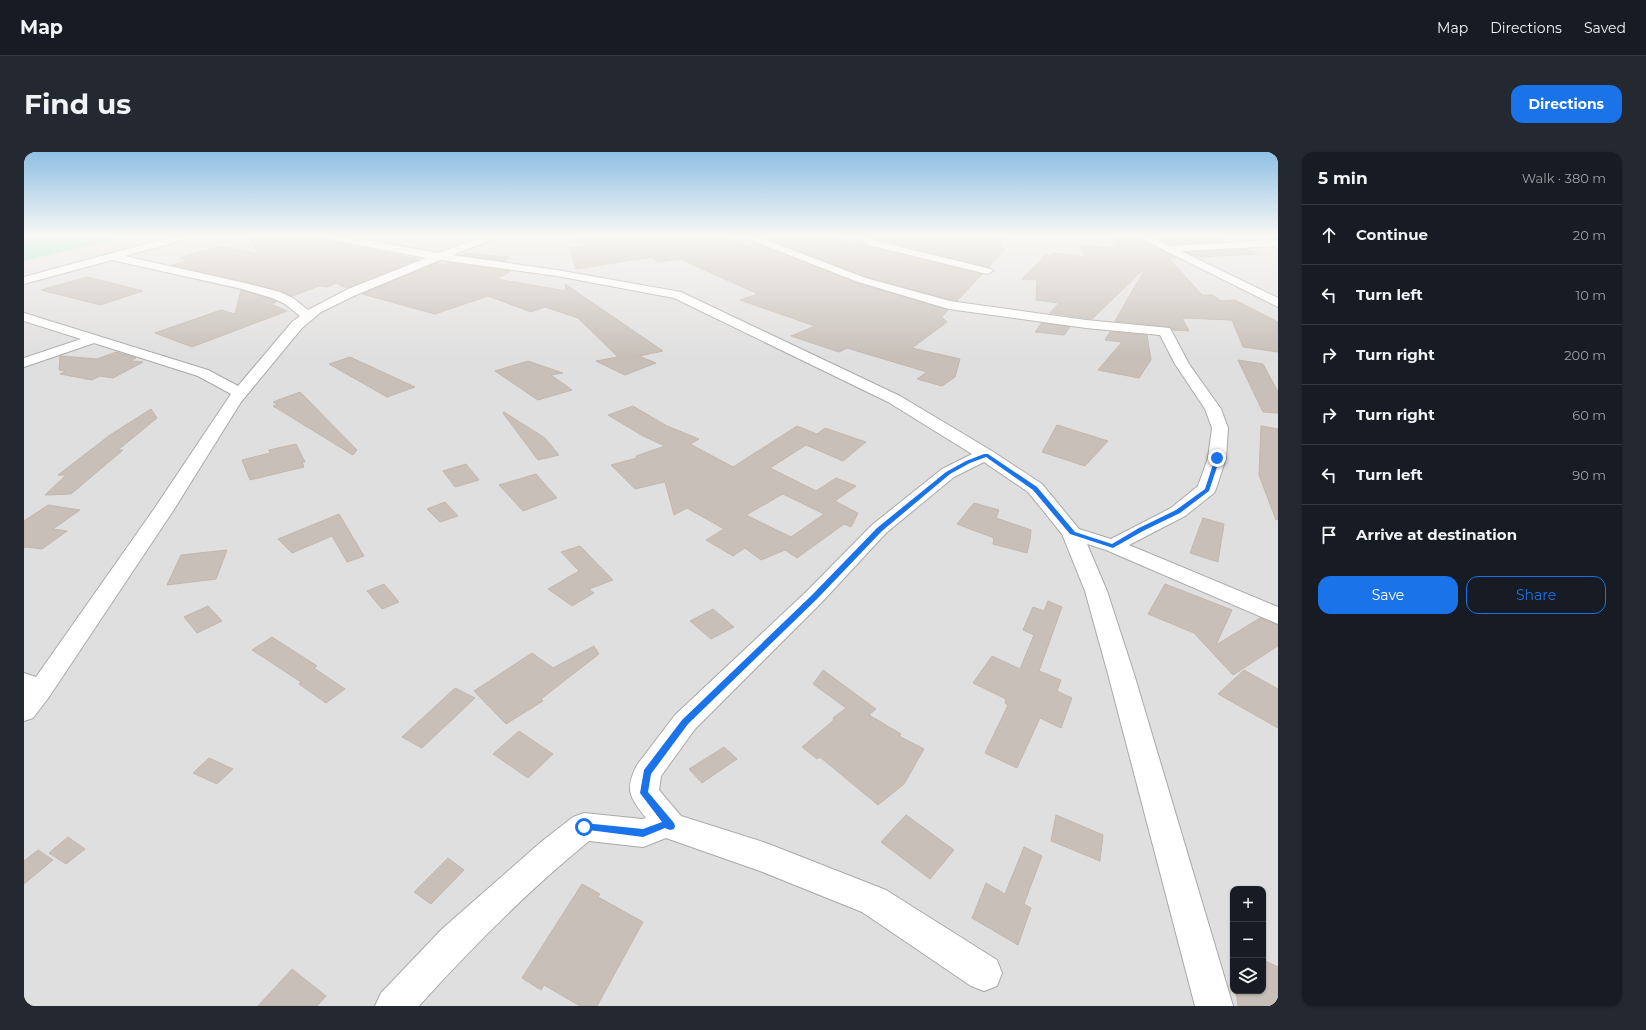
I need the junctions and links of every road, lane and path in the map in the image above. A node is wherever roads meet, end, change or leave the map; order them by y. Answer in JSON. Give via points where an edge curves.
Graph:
{"nodes":[{"id":1,"x":39,"y":277,"type":"edge"},
{"id":2,"x":203,"y":277,"type":"edge"},
{"id":3,"x":390,"y":277,"type":"edge"},
{"id":4,"x":579,"y":277,"type":"edge"},
{"id":5,"x":854,"y":277,"type":"edge"},
{"id":6,"x":1224,"y":277,"type":"edge"},
{"id":7,"x":24,"y":281,"type":"edge"},
{"id":8,"x":1278,"y":303,"type":"edge"},
{"id":9,"x":307,"y":316,"type":"junction"},
{"id":10,"x":24,"y":317,"type":"edge"},
{"id":11,"x":94,"y":338,"type":"junction"},
{"id":12,"x":24,"y":363,"type":"edge"},
{"id":13,"x":240,"y":393,"type":"junction"},
{"id":14,"x":986,"y":455,"type":"junction"},
{"id":15,"x":1072,"y":533,"type":"junction"},
{"id":16,"x":1113,"y":546,"type":"junction"},
{"id":17,"x":1278,"y":616,"type":"edge"},
{"id":18,"x":32,"y":686,"type":"edge"},
{"id":19,"x":24,"y":711,"type":"edge"},
{"id":20,"x":670,"y":826,"type":"junction"},
{"id":21,"x":984,"y":973,"type":"dead end"},
{"id":22,"x":394,"y":1006,"type":"edge"},
{"id":23,"x":1214,"y":1006,"type":"edge"}],
"edges":[{"from":1,"to":7,"type":"street"},
{"from":2,"to":9,"type":"street","via":[[276,295],[289,301]]},
{"from":3,"to":9,"type":"street","via":[[329,302]]},
{"from":4,"to":14,"type":"street","via":[[677,294],[894,399]]},
{"from":5,"to":16,"type":"street","via":[[949,305],[1086,324],[1165,331],[1182,364],[1213,409],[1220,428],[1217,458],[1207,489],[1178,512]]},
{"from":6,"to":8,"type":"street"},
{"from":9,"to":13,"type":"street","via":[[292,330]]},
{"from":10,"to":11,"type":"street"},
{"from":11,"to":12,"type":"street"},
{"from":11,"to":13,"type":"street","via":[[203,372]]},
{"from":13,"to":18,"type":"street","via":[[164,511]]},
{"from":14,"to":15,"type":"street","via":[[1035,488]]},
{"from":14,"to":20,"type":"street","via":[[948,473],[880,529],[685,722],[647,773],[646,779],[644,793]]},
{"from":15,"to":16,"type":"street"},
{"from":15,"to":23,"type":"street","via":[[1096,591],[1119,667]]},
{"from":16,"to":17,"type":"street"},
{"from":18,"to":19,"type":"street"},
{"from":20,"to":21,"type":"street","via":[[766,858],[874,901]]},
{"from":20,"to":22,"type":"street","via":[[665,824],[643,833],[584,827],[552,852],[454,940]]}]}
